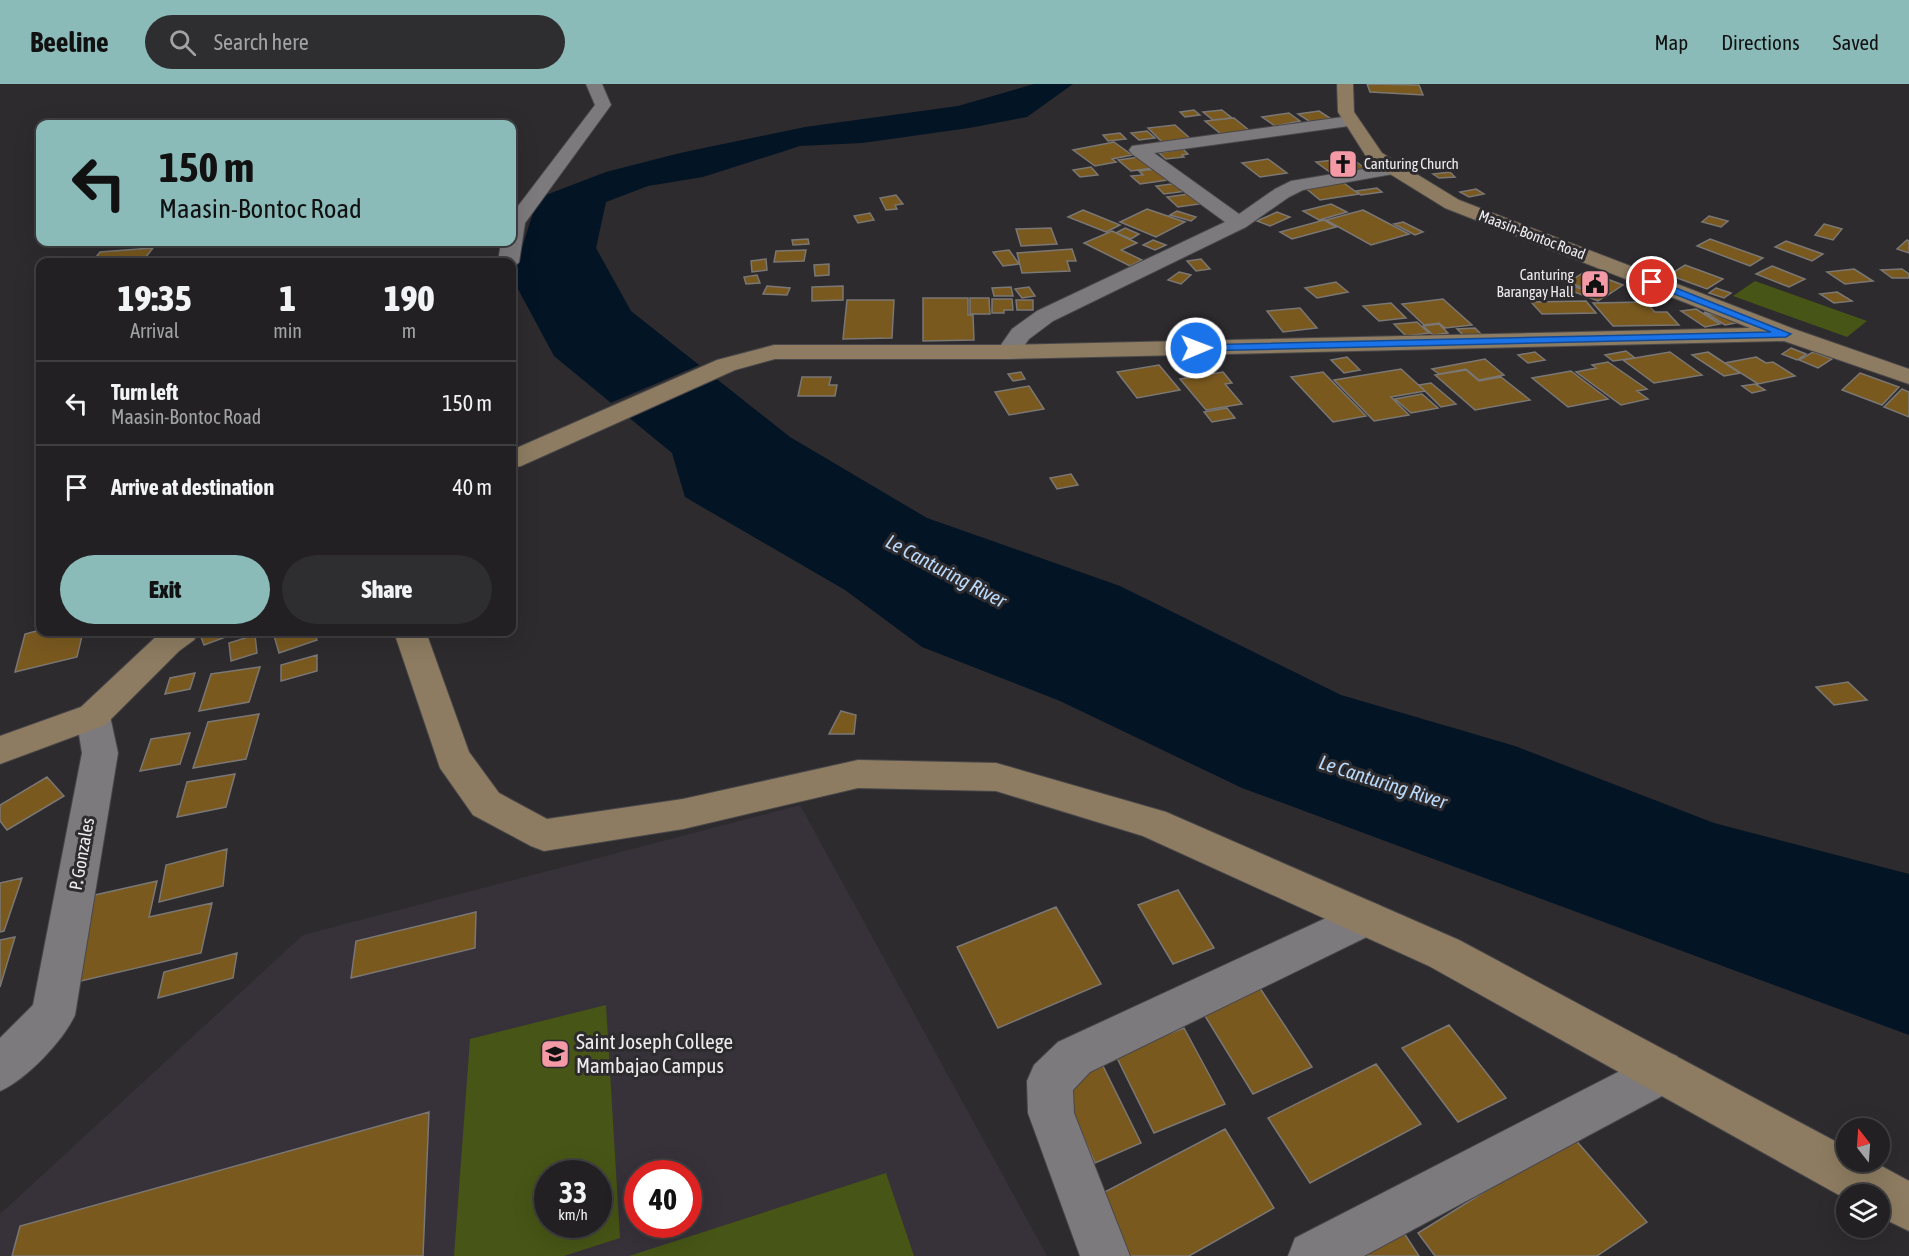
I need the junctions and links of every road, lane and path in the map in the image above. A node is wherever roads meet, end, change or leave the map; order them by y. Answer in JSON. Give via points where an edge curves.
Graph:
{"nodes":[{"id":1,"x":594,"y":84,"type":"edge"},
{"id":2,"x":1346,"y":84,"type":"edge"},
{"id":3,"x":1350,"y":121,"type":"junction"},
{"id":4,"x":1393,"y":170,"type":"junction"},
{"id":5,"x":516,"y":222,"type":"edge"},
{"id":6,"x":1239,"y":223,"type":"junction"},
{"id":7,"x":1786,"y":334,"type":"junction"},
{"id":8,"x":1008,"y":352,"type":"junction"},
{"id":9,"x":1909,"y":377,"type":"edge"},
{"id":10,"x":516,"y":458,"type":"edge"},
{"id":11,"x":178,"y":636,"type":"edge"},
{"id":12,"x":411,"y":636,"type":"edge"},
{"id":13,"x":93,"y":716,"type":"junction"},
{"id":14,"x":0,"y":750,"type":"edge"},
{"id":15,"x":1365,"y":918,"type":"junction"},
{"id":16,"x":0,"y":1069,"type":"edge"},
{"id":17,"x":1661,"y":1072,"type":"junction"},
{"id":18,"x":1909,"y":1207,"type":"edge"},
{"id":19,"x":1105,"y":1256,"type":"edge"},
{"id":20,"x":1313,"y":1256,"type":"edge"}],
"edges":[{"from":1,"to":5,"type":"street","via":[[603,105]]},
{"from":2,"to":3,"type":"street","name":"Maasin-Bontoc Road","via":[[1346,112]]},
{"from":3,"to":4,"type":"street","name":"Maasin-Bontoc Road","via":[[1375,157]]},
{"from":3,"to":6,"type":"street","via":[[1138,150]]},
{"from":4,"to":6,"type":"street","via":[[1298,186],[1282,192]]},
{"from":4,"to":7,"type":"street","name":"Maasin-Bontoc Road","via":[[1452,204]]},
{"from":6,"to":8,"type":"street","via":[[1045,316],[1020,334]]},
{"from":7,"to":8,"type":"street"},
{"from":7,"to":9,"type":"street","name":"Maasin-Bontoc Road"},
{"from":8,"to":10,"type":"street","via":[[759,354]]},
{"from":11,"to":13,"type":"street"},
{"from":12,"to":15,"type":"street","via":[[453,758],[486,804],[544,835],[683,814],[858,774],[996,777],[1153,823]]},
{"from":13,"to":14,"type":"street"},
{"from":13,"to":16,"type":"street","name":"P. Gonzales","via":[[100,753],[53,1015]]},
{"from":15,"to":17,"type":"street","via":[[1444,953]]},
{"from":15,"to":19,"type":"street","via":[[1074,1057],[1050,1081],[1051,1113]]},
{"from":17,"to":18,"type":"street"},
{"from":17,"to":20,"type":"street"}]}
